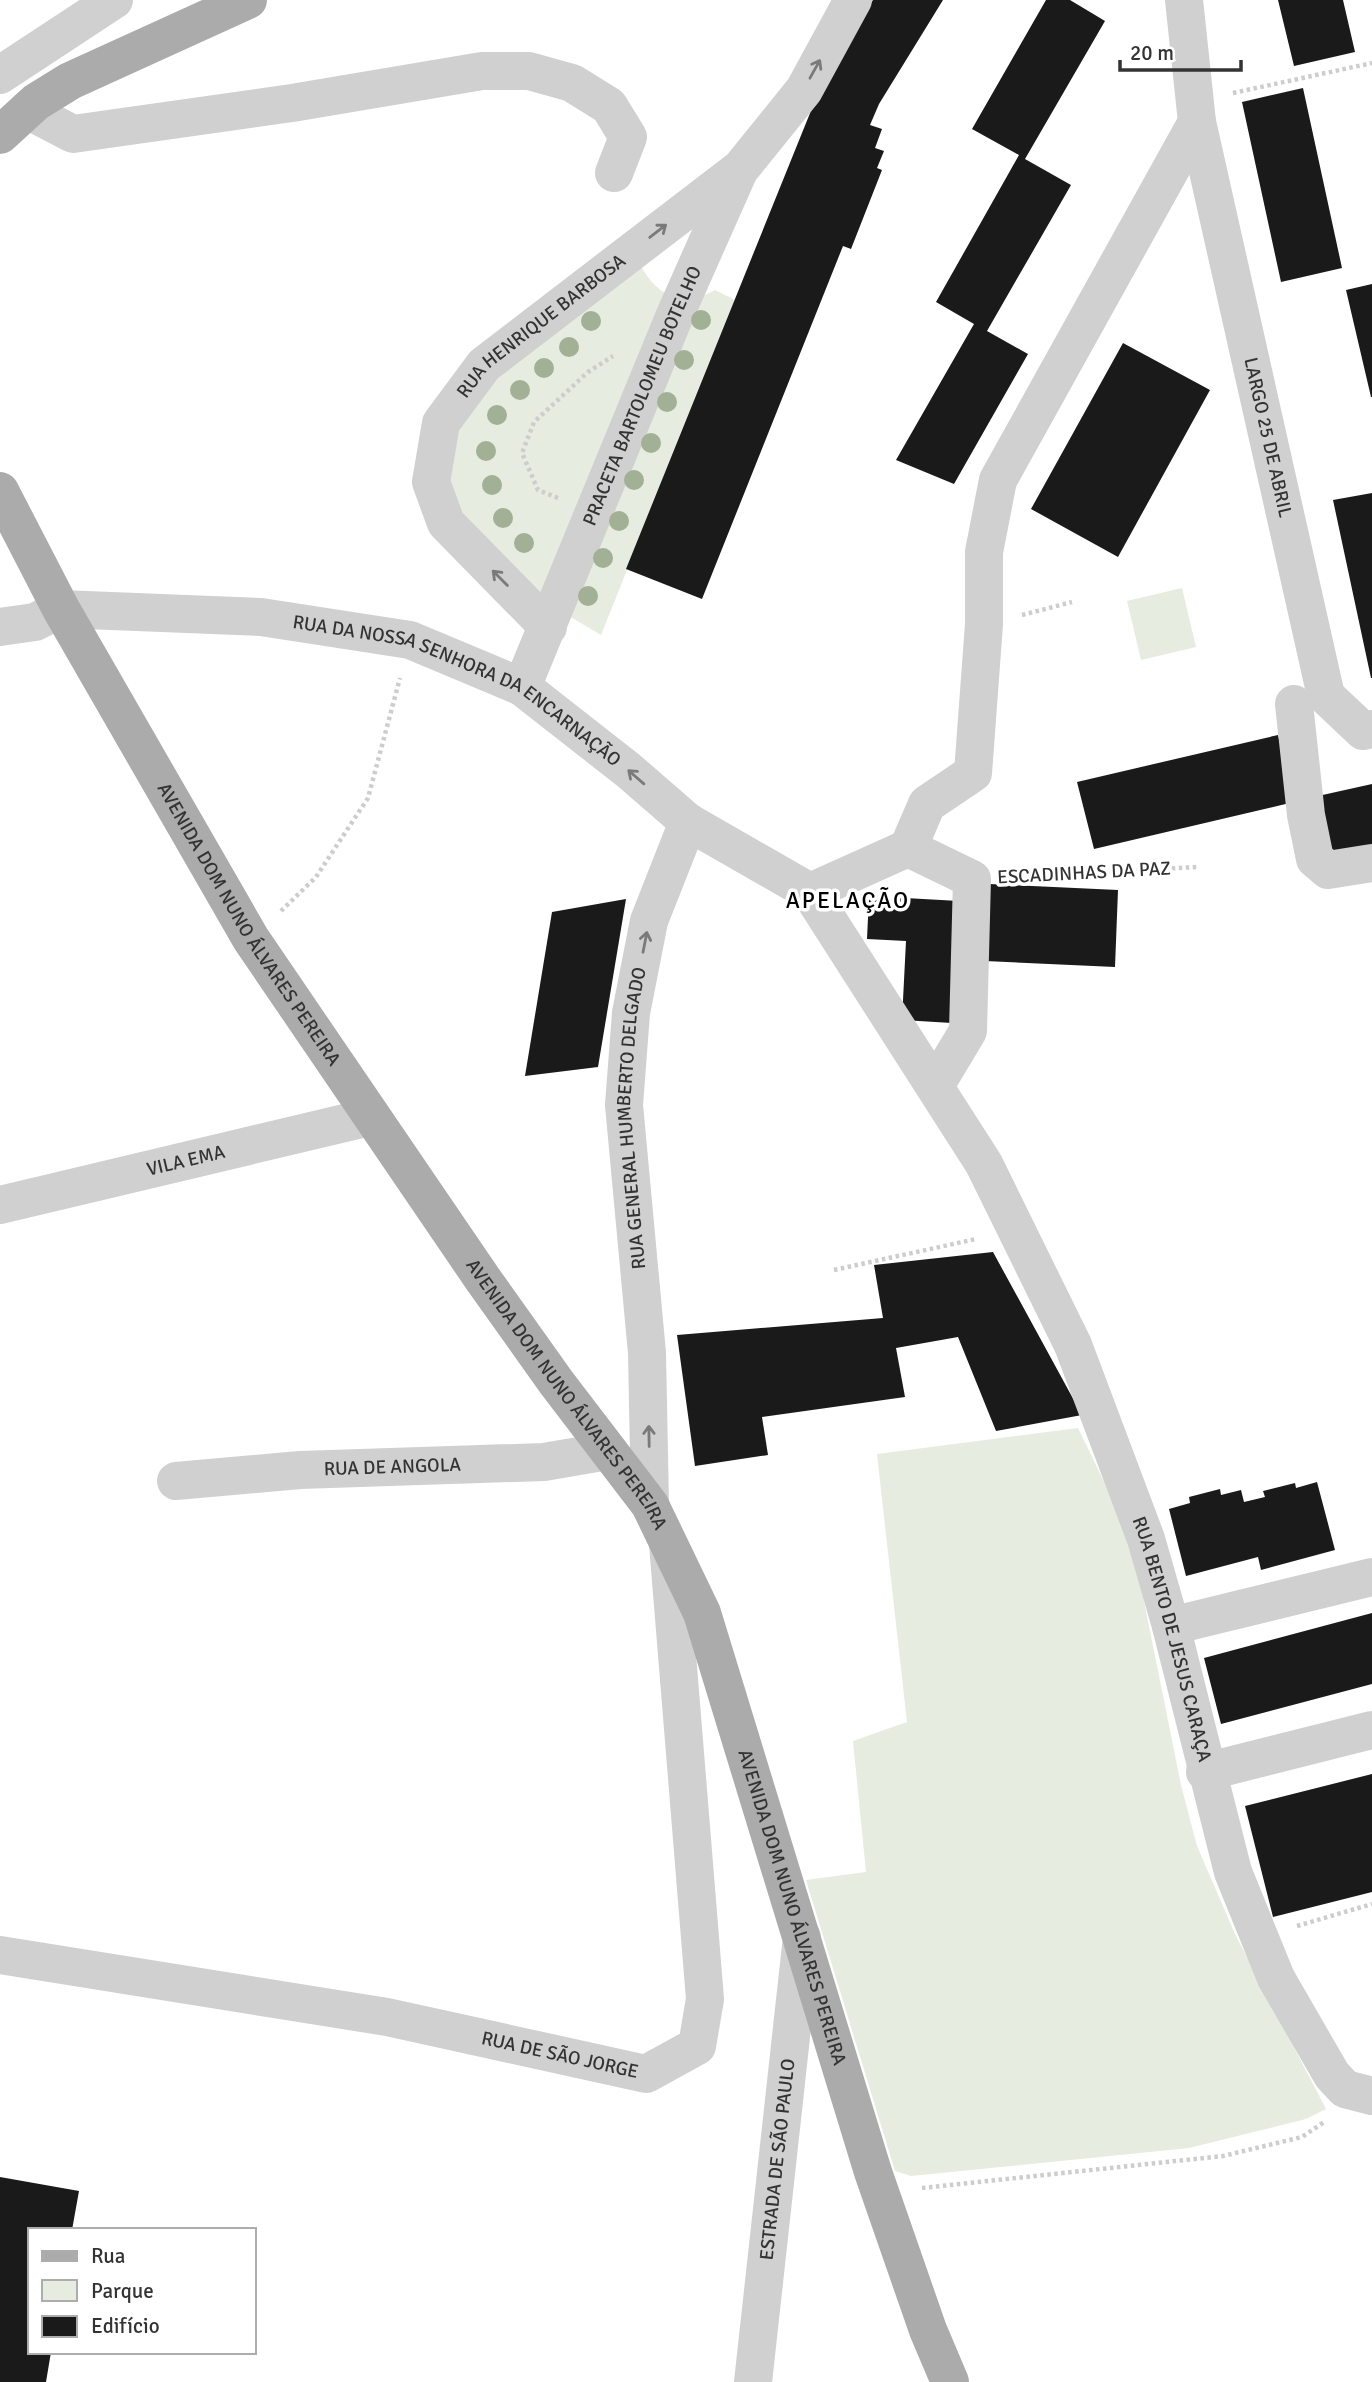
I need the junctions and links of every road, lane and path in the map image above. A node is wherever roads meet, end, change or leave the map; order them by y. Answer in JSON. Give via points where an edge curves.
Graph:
{"nodes":[{"id":1,"x":114,"y":0,"type":"edge"},
{"id":2,"x":248,"y":0,"type":"edge"},
{"id":3,"x":853,"y":0,"type":"edge"},
{"id":4,"x":1184,"y":0,"type":"edge"},
{"id":5,"x":1372,"y":63,"type":"edge"},
{"id":6,"x":0,"y":75,"type":"edge"},
{"id":7,"x":1242,"y":91,"type":"dead end"},
{"id":8,"x":8,"y":116,"type":"edge"},
{"id":9,"x":1197,"y":122,"type":"junction"},
{"id":10,"x":741,"y":167,"type":"junction"},
{"id":11,"x":614,"y":173,"type":"dead end"},
{"id":12,"x":621,"y":351,"type":"dead end"},
{"id":13,"x":0,"y":491,"type":"edge"},
{"id":14,"x":595,"y":514,"type":"junction"},
{"id":15,"x":1072,"y":603,"type":"dead end"},
{"id":16,"x":61,"y":609,"type":"junction"},
{"id":17,"x":984,"y":624,"type":"junction"},
{"id":18,"x":0,"y":627,"type":"edge"},
{"id":19,"x":548,"y":627,"type":"junction"},
{"id":20,"x":410,"y":640,"type":"junction"},
{"id":21,"x":522,"y":687,"type":"junction"},
{"id":22,"x":1294,"y":704,"type":"dead end"},
{"id":23,"x":1372,"y":729,"type":"edge"},
{"id":24,"x":688,"y":822,"type":"junction"},
{"id":25,"x":908,"y":848,"type":"junction"},
{"id":26,"x":1372,"y":863,"type":"edge"},
{"id":27,"x":1197,"y":867,"type":"dead end"},
{"id":28,"x":972,"y":879,"type":"junction"},
{"id":29,"x":810,"y":892,"type":"junction"},
{"id":30,"x":251,"y":939,"type":"junction"},
{"id":31,"x":935,"y":1086,"type":"junction"},
{"id":32,"x":370,"y":1117,"type":"junction"},
{"id":33,"x":0,"y":1205,"type":"edge"},
{"id":34,"x":1014,"y":1231,"type":"junction"},
{"id":35,"x":834,"y":1270,"type":"dead end"},
{"id":36,"x":608,"y":1451,"type":"junction"},
{"id":37,"x":176,"y":1481,"type":"dead end"},
{"id":38,"x":650,"y":1505,"type":"junction"},
{"id":39,"x":668,"y":1543,"type":"junction"},
{"id":40,"x":1372,"y":1577,"type":"edge"},
{"id":41,"x":1171,"y":1626,"type":"junction"},
{"id":42,"x":1372,"y":1730,"type":"edge"},
{"id":43,"x":1206,"y":1772,"type":"junction"},
{"id":44,"x":1372,"y":1904,"type":"edge"},
{"id":45,"x":802,"y":1937,"type":"junction"},
{"id":46,"x":1260,"y":1938,"type":"junction"},
{"id":47,"x":0,"y":1955,"type":"edge"},
{"id":48,"x":1368,"y":2096,"type":"edge"},
{"id":49,"x":879,"y":2191,"type":"junction"},
{"id":50,"x":753,"y":2382,"type":"edge"},
{"id":51,"x":950,"y":2382,"type":"edge"}],
"edges":[{"from":1,"to":6,"type":"street"},
{"from":2,"to":8,"type":"main road","via":[[82,75]]},
{"from":10,"to":3,"type":"street","name":"RUA HENRIQUE BARBOSA","one_way":true,"via":[[804,90]]},
{"from":4,"to":9,"type":"street","name":"LARGO 25 DE ABRIL"},
{"from":5,"to":7,"type":"path"},
{"from":8,"to":11,"type":"street","via":[[73,134],[482,71],[529,71],[572,83],[610,106],[628,137]]},
{"from":9,"to":17,"type":"street","via":[[998,480],[984,552]]},
{"from":9,"to":23,"type":"street","name":"LARGO 25 DE ABRIL","via":[[1326,696],[1363,731]]},
{"from":10,"to":14,"type":"street","name":"PRACETA BARTOLOMEU BOTELHO"},
{"from":19,"to":10,"type":"street","name":"RUA HENRIQUE BARBOSA","one_way":true,"via":[[446,523],[431,482],[441,423],[484,365]]},
{"from":12,"to":14,"type":"path","via":[[588,372],[534,422],[522,453],[538,490]]},
{"from":13,"to":16,"type":"main road","name":"AVENIDA DOM NUNO ÁLVARES PEREIRA"},
{"from":14,"to":19,"type":"street","name":"PRACETA BARTOLOMEU BOTELHO"},
{"from":15,"to":17,"type":"path"},
{"from":16,"to":18,"type":"street","via":[[35,622]]},
{"from":16,"to":20,"type":"street","name":"RUA DA NOSSA SENHORA DA ENCARNAÇÃO","via":[[261,617]]},
{"from":16,"to":30,"type":"main road","name":"AVENIDA DOM NUNO ÁLVARES PEREIRA"},
{"from":17,"to":25,"type":"street","via":[[973,773],[927,804]]},
{"from":19,"to":21,"type":"street"},
{"from":20,"to":21,"type":"street","name":"RUA DA NOSSA SENHORA DA ENCARNAÇÃO"},
{"from":20,"to":30,"type":"path","via":[[368,799],[316,877]]},
{"from":24,"to":21,"type":"street","name":"RUA DA NOSSA SENHORA DA ENCARNAÇÃO","one_way":true},
{"from":22,"to":26,"type":"street","via":[[1315,859],[1328,870]]},
{"from":24,"to":29,"type":"street","name":"RUA DA NOSSA SENHORA DA ENCARNAÇÃO"},
{"from":38,"to":24,"type":"street","name":"RUA GENERAL HUMBERTO DELGADO","one_way":true,"via":[[647,1353],[624,1105],[631,1013],[649,921]]},
{"from":25,"to":28,"type":"street"},
{"from":25,"to":29,"type":"street"},
{"from":27,"to":28,"type":"path","name":"ESCADINHAS DA PAZ"},
{"from":28,"to":31,"type":"street","via":[[968,1031]]},
{"from":29,"to":31,"type":"street","name":"RUA BENTO DE JESUS CARAÇA"},
{"from":30,"to":32,"type":"main road","name":"AVENIDA DOM NUNO ÁLVARES PEREIRA"},
{"from":31,"to":34,"type":"street","name":"RUA BENTO DE JESUS CARAÇA","via":[[984,1164]]},
{"from":32,"to":33,"type":"street","name":"VILA EMA"},
{"from":32,"to":36,"type":"main road","name":"AVENIDA DOM NUNO ÁLVARES PEREIRA"},
{"from":34,"to":35,"type":"path"},
{"from":34,"to":41,"type":"street","name":"RUA BENTO DE JESUS CARAÇA","via":[[1073,1345],[1146,1539]]},
{"from":36,"to":37,"type":"street","name":"RUA DE ANGOLA","via":[[544,1462],[300,1470]]},
{"from":36,"to":38,"type":"main road","name":"AVENIDA DOM NUNO ÁLVARES PEREIRA"},
{"from":38,"to":39,"type":"main road","name":"AVENIDA DOM NUNO ÁLVARES PEREIRA"},
{"from":39,"to":45,"type":"main road","name":"AVENIDA DOM NUNO ÁLVARES PEREIRA","via":[[702,1613]]},
{"from":39,"to":47,"type":"street","name":"RUA DE SÃO JORGE","via":[[705,1999],[697,2046],[646,2074],[387,2017]]},
{"from":40,"to":41,"type":"street"},
{"from":41,"to":43,"type":"street","name":"RUA BENTO DE JESUS CARAÇA"},
{"from":42,"to":43,"type":"street"},
{"from":43,"to":46,"type":"street","name":"RUA BENTO DE JESUS CARAÇA","via":[[1233,1872]]},
{"from":44,"to":46,"type":"path"},
{"from":45,"to":49,"type":"main road","name":"AVENIDA DOM NUNO ÁLVARES PEREIRA"},
{"from":45,"to":50,"type":"street","name":"ESTRADA DE SÃO PAULO"},
{"from":46,"to":48,"type":"street","name":"RUA BENTO DE JESUS CARAÇA","via":[[1276,1979],[1332,2075],[1345,2089]]},
{"from":48,"to":49,"type":"path","via":[[1302,2137],[1223,2156]]},
{"from":49,"to":51,"type":"main road","name":"AVENIDA DOM NUNO ÁLVARES PEREIRA"}]}
